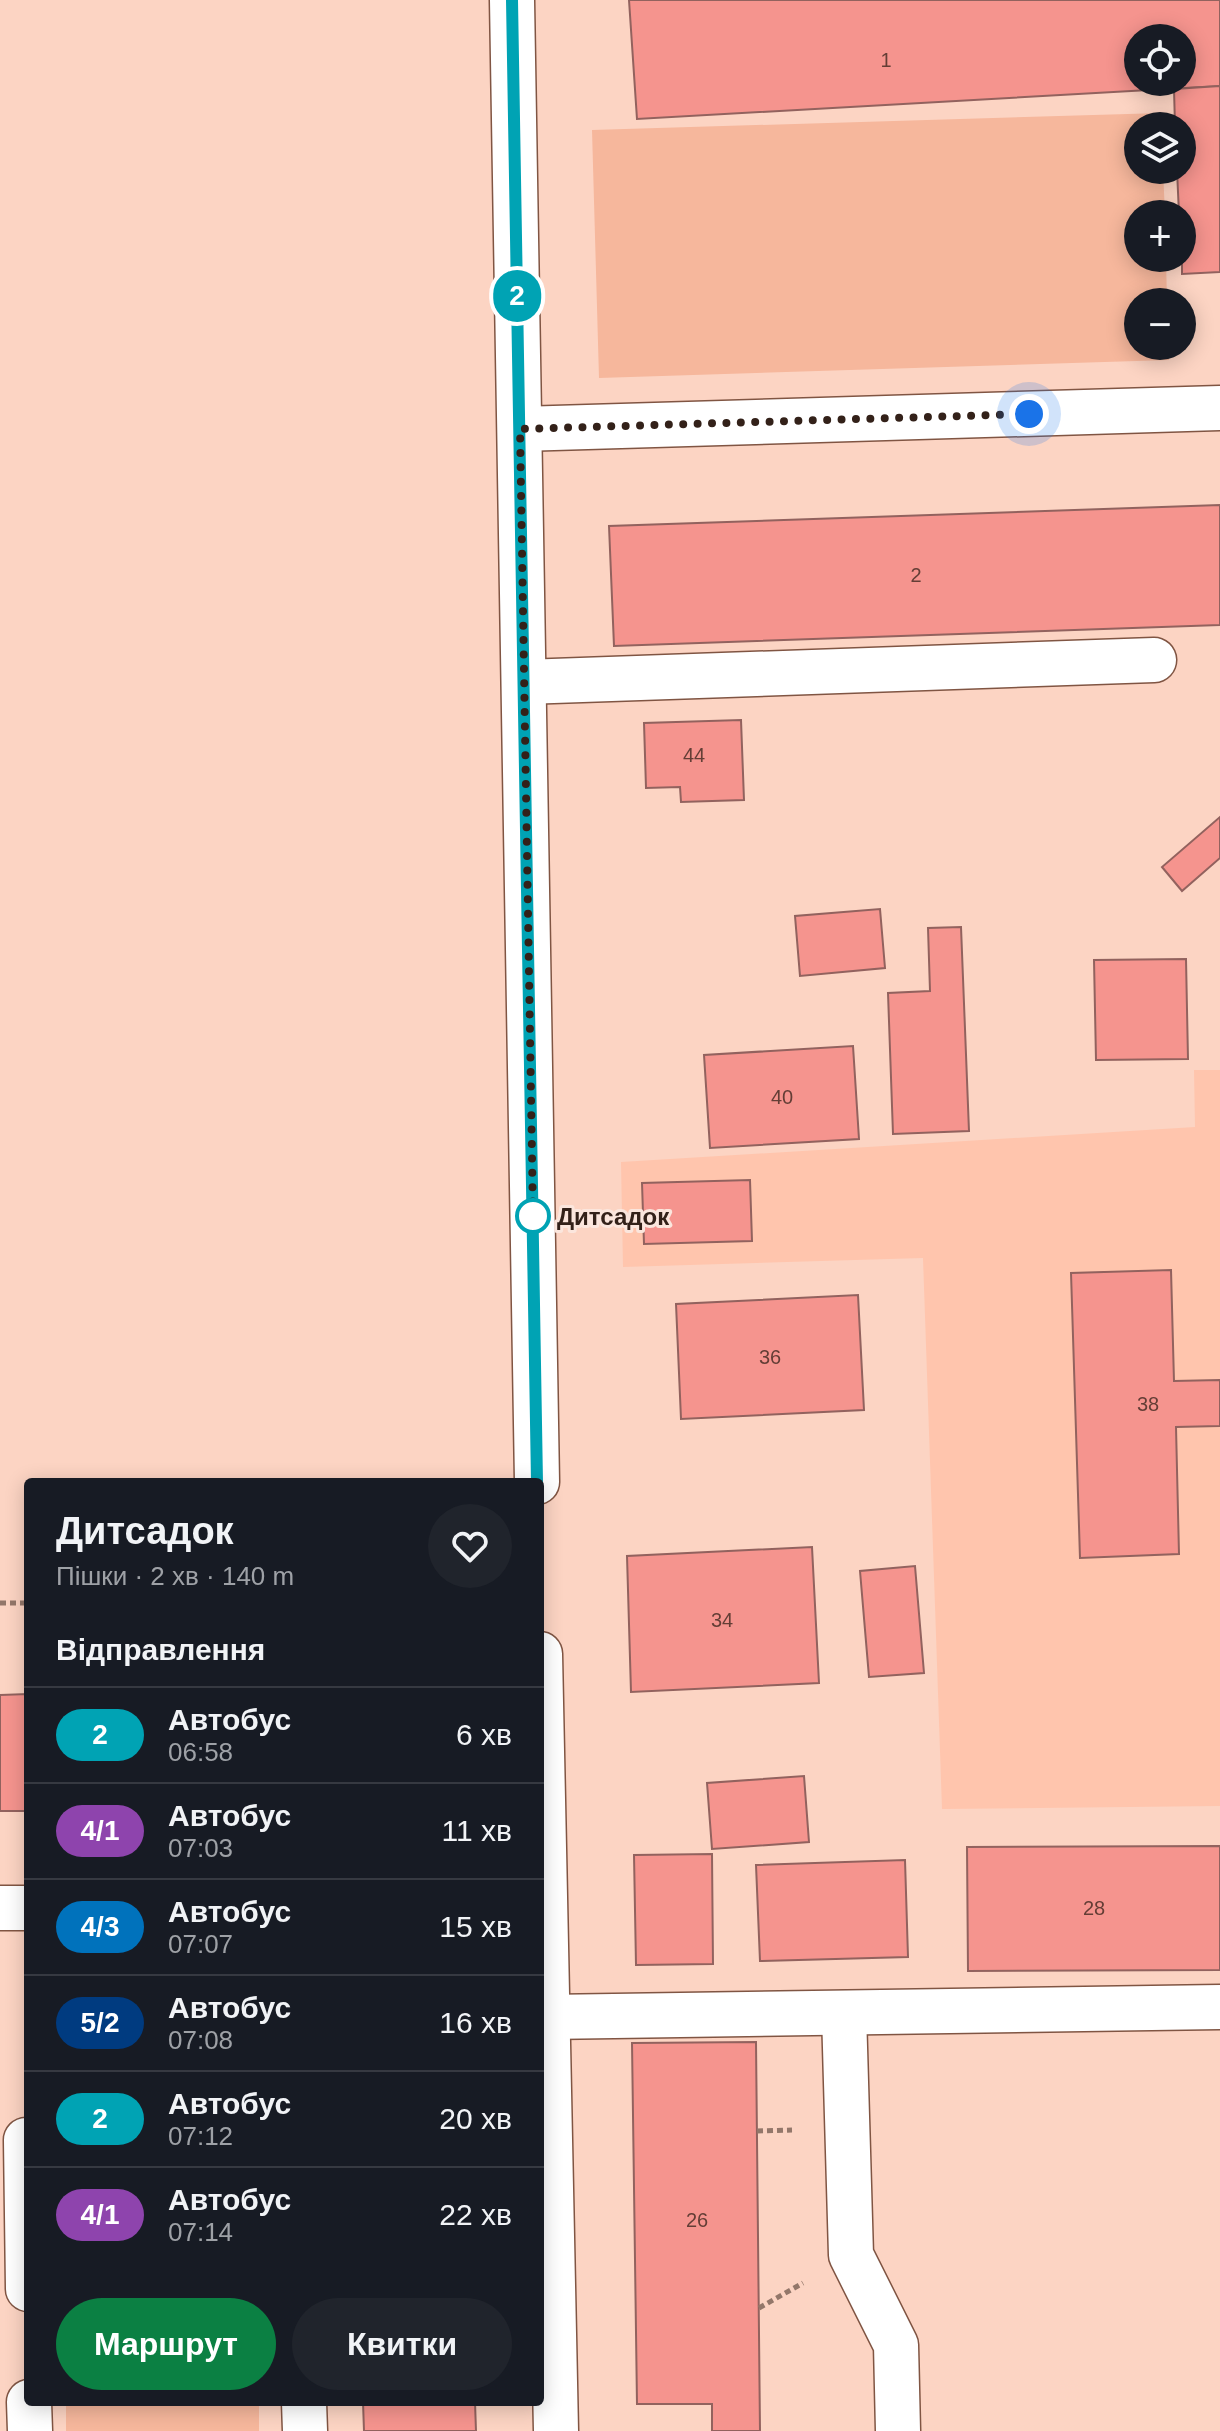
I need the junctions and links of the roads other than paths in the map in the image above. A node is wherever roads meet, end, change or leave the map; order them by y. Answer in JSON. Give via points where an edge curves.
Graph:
{"nodes":[{"id":1,"x":512,"y":0,"type":"edge"},
{"id":2,"x":1220,"y":408,"type":"edge"},
{"id":3,"x":520,"y":429,"type":"junction"},
{"id":4,"x":1154,"y":660,"type":"dead end"},
{"id":5,"x":524,"y":682,"type":"junction"},
{"id":6,"x":537,"y":1478,"type":"edge"},
{"id":7,"x":544,"y":1861,"type":"edge"},
{"id":8,"x":0,"y":1908,"type":"edge"},
{"id":9,"x":24,"y":1908,"type":"edge"},
{"id":10,"x":1220,"y":2007,"type":"edge"},
{"id":11,"x":844,"y":2013,"type":"junction"},
{"id":12,"x":547,"y":2017,"type":"junction"},
{"id":13,"x":545,"y":2129,"type":"edge"},
{"id":14,"x":18,"y":2140,"type":"edge"},
{"id":15,"x":24,"y":2229,"type":"edge"},
{"id":16,"x":29,"y":2406,"type":"edge"},
{"id":17,"x":304,"y":2406,"type":"edge"},
{"id":18,"x":30,"y":2431,"type":"edge"},
{"id":19,"x":305,"y":2431,"type":"edge"},
{"id":20,"x":556,"y":2431,"type":"edge"},
{"id":21,"x":898,"y":2431,"type":"edge"}],
"edges":[{"from":1,"to":3,"type":"street"},
{"from":2,"to":3,"type":"street"},
{"from":3,"to":5,"type":"street"},
{"from":4,"to":5,"type":"street"},
{"from":5,"to":6,"type":"street"},
{"from":7,"to":12,"type":"street"},
{"from":8,"to":9,"type":"street"},
{"from":10,"to":11,"type":"street"},
{"from":11,"to":12,"type":"street"},
{"from":11,"to":21,"type":"street","via":[[851,2255],[896,2345]]},
{"from":12,"to":13,"type":"street"},
{"from":13,"to":20,"type":"street"},
{"from":14,"to":15,"type":"street"},
{"from":16,"to":18,"type":"street"},
{"from":17,"to":19,"type":"street"}]}
